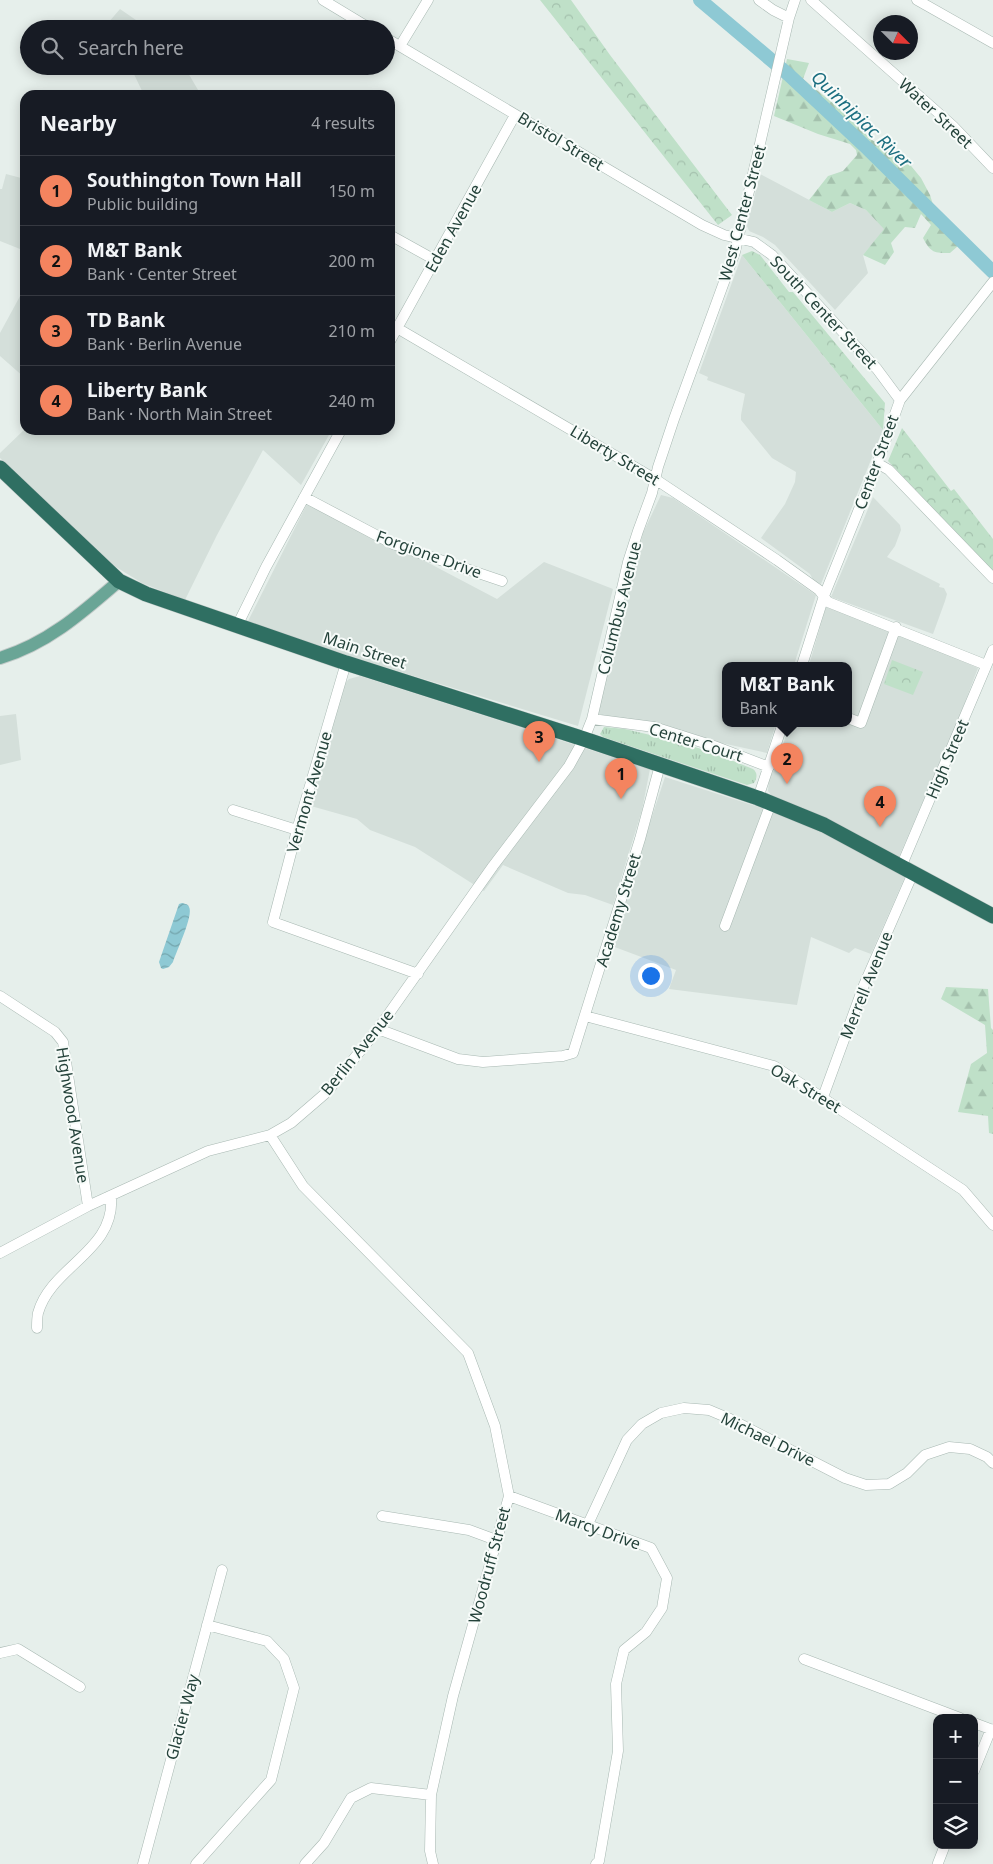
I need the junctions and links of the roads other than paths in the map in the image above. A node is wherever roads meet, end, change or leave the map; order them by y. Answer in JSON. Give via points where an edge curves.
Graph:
{"nodes":[{"id":1,"x":323,"y":0,"type":"edge"},
{"id":2,"x":428,"y":0,"type":"edge"},
{"id":3,"x":759,"y":0,"type":"edge"},
{"id":4,"x":795,"y":0,"type":"edge"},
{"id":5,"x":811,"y":0,"type":"edge"},
{"id":6,"x":917,"y":0,"type":"edge"},
{"id":7,"x":338,"y":4,"type":"edge"},
{"id":8,"x":789,"y":18,"type":"junction"},
{"id":9,"x":359,"y":20,"type":"edge"},
{"id":10,"x":395,"y":43,"type":"edge"},
{"id":11,"x":993,"y":43,"type":"edge"},
{"id":12,"x":400,"y":46,"type":"junction"},
{"id":13,"x":515,"y":115,"type":"junction"},
{"id":14,"x":993,"y":168,"type":"edge"},
{"id":15,"x":395,"y":238,"type":"edge"},
{"id":16,"x":738,"y":238,"type":"junction"},
{"id":17,"x":435,"y":260,"type":"junction"},
{"id":18,"x":993,"y":282,"type":"edge"},
{"id":19,"x":397,"y":328,"type":"junction"},
{"id":20,"x":395,"y":332,"type":"edge"},
{"id":21,"x":900,"y":400,"type":"junction"},
{"id":22,"x":338,"y":435,"type":"edge"},
{"id":23,"x":877,"y":463,"type":"junction"},
{"id":24,"x":0,"y":468,"type":"edge"},
{"id":25,"x":656,"y":478,"type":"junction"},
{"id":26,"x":304,"y":497,"type":"junction"},
{"id":27,"x":993,"y":578,"type":"edge"},
{"id":28,"x":119,"y":581,"type":"junction"},
{"id":29,"x":502,"y":581,"type":"dead end"},
{"id":30,"x":824,"y":596,"type":"junction"},
{"id":31,"x":237,"y":626,"type":"junction"},
{"id":32,"x":896,"y":627,"type":"junction"},
{"id":33,"x":993,"y":650,"type":"edge"},
{"id":34,"x":0,"y":658,"type":"edge"},
{"id":35,"x":346,"y":662,"type":"junction"},
{"id":36,"x":803,"y":662,"type":"edge"},
{"id":37,"x":986,"y":665,"type":"junction"},
{"id":38,"x":592,"y":719,"type":"junction"},
{"id":39,"x":852,"y":720,"type":"edge"},
{"id":40,"x":782,"y":727,"type":"edge"},
{"id":41,"x":584,"y":739,"type":"junction"},
{"id":42,"x":660,"y":766,"type":"junction"},
{"id":43,"x":769,"y":767,"type":"junction"},
{"id":44,"x":764,"y":800,"type":"junction"},
{"id":45,"x":232,"y":810,"type":"dead end"},
{"id":46,"x":297,"y":830,"type":"junction"},
{"id":47,"x":907,"y":870,"type":"junction"},
{"id":48,"x":993,"y":916,"type":"edge"},
{"id":49,"x":725,"y":926,"type":"dead end"},
{"id":50,"x":418,"y":974,"type":"junction"},
{"id":51,"x":0,"y":996,"type":"edge"},
{"id":52,"x":585,"y":1016,"type":"junction"},
{"id":53,"x":378,"y":1029,"type":"junction"},
{"id":54,"x":823,"y":1097,"type":"junction"},
{"id":55,"x":270,"y":1135,"type":"junction"},
{"id":56,"x":111,"y":1196,"type":"junction"},
{"id":57,"x":88,"y":1206,"type":"junction"},
{"id":58,"x":993,"y":1226,"type":"edge"},
{"id":59,"x":0,"y":1253,"type":"edge"},
{"id":60,"x":36,"y":1328,"type":"dead end"},
{"id":61,"x":993,"y":1463,"type":"edge"},
{"id":62,"x":509,"y":1496,"type":"junction"},
{"id":63,"x":382,"y":1516,"type":"dead end"},
{"id":64,"x":588,"y":1524,"type":"junction"},
{"id":65,"x":496,"y":1540,"type":"junction"},
{"id":66,"x":222,"y":1570,"type":"dead end"},
{"id":67,"x":207,"y":1625,"type":"junction"},
{"id":68,"x":0,"y":1653,"type":"edge"},
{"id":69,"x":804,"y":1659,"type":"dead end"},
{"id":70,"x":80,"y":1687,"type":"dead end"},
{"id":71,"x":949,"y":1714,"type":"edge"},
{"id":72,"x":978,"y":1725,"type":"edge"},
{"id":73,"x":992,"y":1730,"type":"edge"},
{"id":74,"x":978,"y":1763,"type":"edge"},
{"id":75,"x":431,"y":1795,"type":"junction"},
{"id":76,"x":943,"y":1849,"type":"edge"},
{"id":77,"x":938,"y":1863,"type":"edge"},
{"id":78,"x":143,"y":1864,"type":"edge"},
{"id":79,"x":196,"y":1864,"type":"edge"},
{"id":80,"x":306,"y":1864,"type":"edge"},
{"id":81,"x":433,"y":1864,"type":"edge"},
{"id":82,"x":596,"y":1864,"type":"edge"}],
"edges":[{"from":1,"to":7,"type":"street"},
{"from":2,"to":12,"type":"street"},
{"from":3,"to":8,"type":"street"},
{"from":4,"to":8,"type":"street","name":"West Center Street"},
{"from":5,"to":14,"type":"street","name":"Water Street","via":[[953,126]]},
{"from":6,"to":11,"type":"street"},
{"from":7,"to":9,"type":"street"},
{"from":8,"to":16,"type":"street","name":"West Center Street"},
{"from":10,"to":12,"type":"street","name":"Bristol Street"},
{"from":12,"to":13,"type":"street","name":"Bristol Street"},
{"from":13,"to":16,"type":"street","name":"Bristol Street","via":[[702,225]]},
{"from":13,"to":17,"type":"street","name":"Eden Avenue"},
{"from":15,"to":17,"type":"street"},
{"from":16,"to":21,"type":"street","name":"South Center Street","via":[[754,242],[772,255],[877,369]]},
{"from":16,"to":25,"type":"street","name":"West Center Street"},
{"from":17,"to":19,"type":"street","name":"Eden Avenue"},
{"from":18,"to":21,"type":"street","name":"Center Street"},
{"from":19,"to":20,"type":"street","name":"Eden Avenue"},
{"from":19,"to":25,"type":"street","name":"Liberty Street"},
{"from":21,"to":23,"type":"street","name":"Center Street"},
{"from":22,"to":26,"type":"street"},
{"from":23,"to":27,"type":"street","via":[[890,470]]},
{"from":23,"to":30,"type":"street","name":"Center Street"},
{"from":24,"to":28,"type":"highway","name":"Main Street"},
{"from":25,"to":30,"type":"street","name":"Liberty Street"},
{"from":25,"to":38,"type":"street","name":"Columbus Avenue","via":[[628,562]]},
{"from":26,"to":29,"type":"street","name":"Forgione Drive","via":[[393,544]]},
{"from":26,"to":31,"type":"street"},
{"from":28,"to":31,"type":"highway","name":"Main Street","via":[[146,594]]},
{"from":28,"to":34,"type":"main road","via":[[62,629],[21,652]]},
{"from":30,"to":32,"type":"street","name":"Liberty Street","via":[[828,602]]},
{"from":30,"to":36,"type":"street","name":"Center Street"},
{"from":31,"to":35,"type":"highway","name":"Main Street"},
{"from":32,"to":37,"type":"street","name":"Liberty Street"},
{"from":32,"to":39,"type":"street","via":[[861,723]]},
{"from":33,"to":37,"type":"street","name":"High Street"},
{"from":35,"to":41,"type":"highway","name":"Main Street"},
{"from":35,"to":46,"type":"street","name":"Vermont Avenue"},
{"from":37,"to":47,"type":"street","name":"High Street"},
{"from":38,"to":41,"type":"street","name":"Columbus Avenue"},
{"from":38,"to":43,"type":"street","name":"Center Court","via":[[654,727]]},
{"from":40,"to":43,"type":"street"},
{"from":41,"to":42,"type":"highway","name":"Main Street"},
{"from":41,"to":50,"type":"street","name":"Berlin Avenue","via":[[569,766],[493,866]]},
{"from":42,"to":44,"type":"highway","name":"Main Street"},
{"from":42,"to":52,"type":"street","name":"Academy Street"},
{"from":43,"to":44,"type":"street"},
{"from":44,"to":47,"type":"highway","name":"Main Street","via":[[824,825]]},
{"from":44,"to":49,"type":"street"},
{"from":45,"to":46,"type":"street"},
{"from":46,"to":50,"type":"street","name":"Vermont Avenue","via":[[273,922]]},
{"from":47,"to":48,"type":"highway","name":"Main Street"},
{"from":47,"to":54,"type":"street","name":"Merrell Avenue"},
{"from":50,"to":53,"type":"street","name":"Berlin Avenue"},
{"from":51,"to":57,"type":"street","name":"Highwood Avenue","via":[[55,1032],[63,1042]]},
{"from":52,"to":53,"type":"street","name":"Academy Street","via":[[573,1053],[483,1062],[458,1059]]},
{"from":52,"to":54,"type":"street","name":"Oak Street","via":[[774,1066]]},
{"from":53,"to":55,"type":"street","name":"Berlin Avenue","via":[[327,1092],[291,1123]]},
{"from":54,"to":58,"type":"street","name":"Oak Street","via":[[964,1190]]},
{"from":55,"to":56,"type":"street","name":"Berlin Avenue","via":[[208,1151]]},
{"from":55,"to":62,"type":"street","name":"Woodruff Street","via":[[303,1186],[468,1353],[496,1426]]},
{"from":56,"to":57,"type":"street","name":"Berlin Avenue"},
{"from":56,"to":60,"type":"street","via":[[110,1218],[100,1237],[52,1287],[38,1313]]},
{"from":57,"to":59,"type":"street","name":"Berlin Avenue"},
{"from":61,"to":64,"type":"street","name":"Michael Drive","via":[[970,1449],[949,1447],[925,1455],[907,1473],[889,1484],[866,1485],[845,1478],[728,1418],[708,1410],[684,1408],[661,1414],[642,1424],[627,1440]]},
{"from":62,"to":64,"type":"street","name":"Marcy Drive"},
{"from":62,"to":65,"type":"street","name":"Woodruff Street"},
{"from":63,"to":65,"type":"street","via":[[470,1530]]},
{"from":64,"to":82,"type":"street","name":"Marcy Drive","via":[[651,1548],[667,1578],[662,1608],[646,1632],[624,1650],[622,1658],[616,1684],[618,1751]]},
{"from":65,"to":75,"type":"street","name":"Woodruff Street","via":[[453,1696]]},
{"from":66,"to":67,"type":"street","name":"Glacier Way"},
{"from":67,"to":78,"type":"street","name":"Glacier Way"},
{"from":67,"to":79,"type":"street","via":[[267,1641],[284,1659],[294,1688],[271,1780]]},
{"from":68,"to":70,"type":"street","via":[[18,1648]]},
{"from":69,"to":71,"type":"street"},
{"from":72,"to":73,"type":"street"},
{"from":73,"to":74,"type":"street"},
{"from":75,"to":80,"type":"street","via":[[371,1788],[351,1798],[324,1843]]},
{"from":75,"to":81,"type":"street","name":"Woodruff Street","via":[[430,1851]]},
{"from":76,"to":77,"type":"street"}]}
